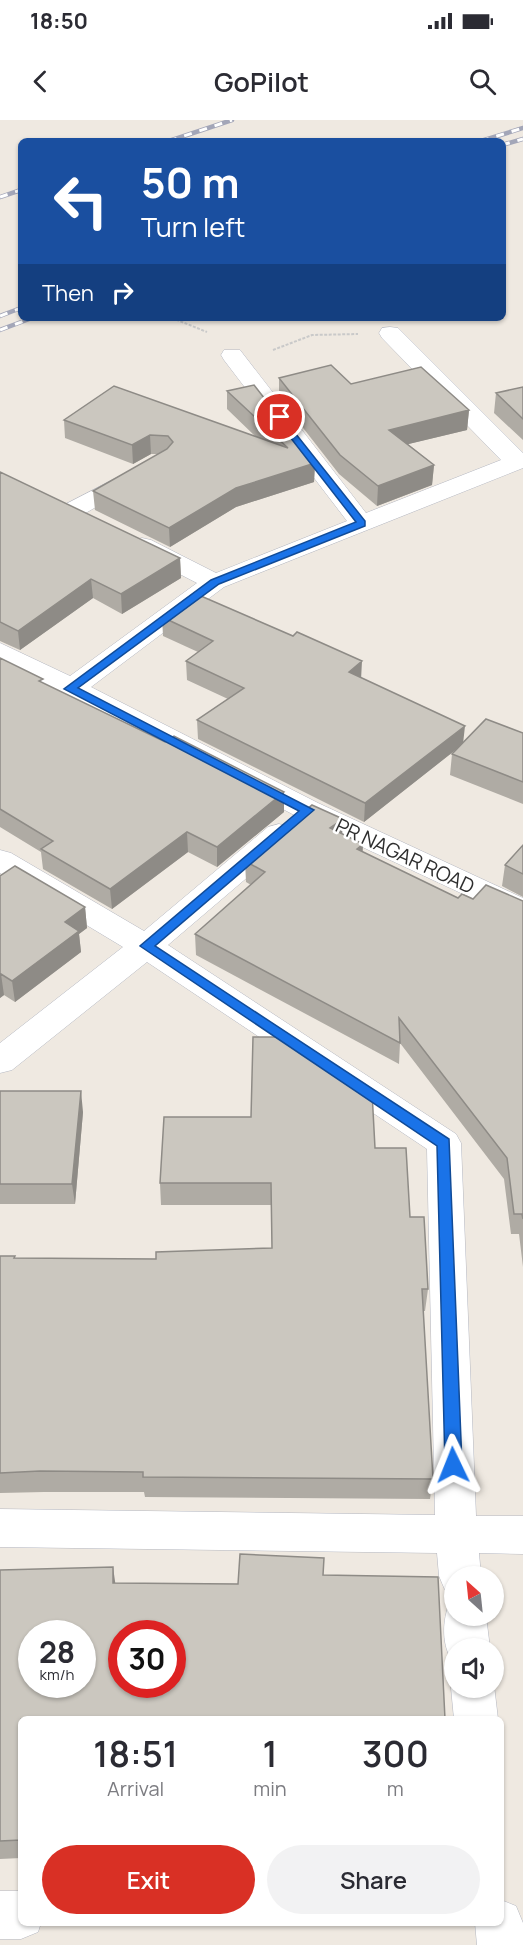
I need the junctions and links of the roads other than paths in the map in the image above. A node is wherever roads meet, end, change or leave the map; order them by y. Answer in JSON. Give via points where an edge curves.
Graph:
{"nodes":[{"id":1,"x":390,"y":333,"type":"road end"},
{"id":2,"x":231,"y":356,"type":"road end"},
{"id":3,"x":519,"y":461,"type":"edge"},
{"id":4,"x":150,"y":467,"type":"edge"},
{"id":5,"x":72,"y":510,"type":"edge"},
{"id":6,"x":362,"y":524,"type":"junction"},
{"id":7,"x":123,"y":536,"type":"edge"},
{"id":8,"x":215,"y":582,"type":"junction"},
{"id":9,"x":0,"y":651,"type":"edge"},
{"id":10,"x":70,"y":689,"type":"junction"},
{"id":11,"x":308,"y":810,"type":"junction"},
{"id":12,"x":0,"y":860,"type":"edge"},
{"id":13,"x":523,"y":911,"type":"edge"},
{"id":14,"x":146,"y":946,"type":"junction"},
{"id":15,"x":0,"y":1061,"type":"edge"},
{"id":16,"x":0,"y":1528,"type":"edge"},
{"id":17,"x":456,"y":1534,"type":"junction"},
{"id":18,"x":523,"y":1535,"type":"edge"},
{"id":19,"x":459,"y":1566,"type":"edge"},
{"id":20,"x":474,"y":1698,"type":"edge"},
{"id":21,"x":476,"y":1716,"type":"edge"},
{"id":22,"x":0,"y":1915,"type":"edge"},
{"id":23,"x":18,"y":1915,"type":"edge"},
{"id":24,"x":499,"y":1926,"type":"edge"},
{"id":25,"x":501,"y":1945,"type":"edge"}],
"edges":[{"from":1,"to":3,"type":"street"},
{"from":2,"to":6,"type":"street"},
{"from":3,"to":6,"type":"street"},
{"from":4,"to":5,"type":"street"},
{"from":6,"to":8,"type":"street"},
{"from":7,"to":8,"type":"street"},
{"from":8,"to":10,"type":"street"},
{"from":9,"to":10,"type":"street","name":"PR NAGAR ROAD"},
{"from":10,"to":11,"type":"street","name":"PR NAGAR ROAD"},
{"from":11,"to":13,"type":"street","name":"PR NAGAR ROAD"},
{"from":11,"to":14,"type":"street"},
{"from":12,"to":14,"type":"street"},
{"from":14,"to":15,"type":"street"},
{"from":14,"to":17,"type":"street","via":[[444,1143]]},
{"from":16,"to":17,"type":"street"},
{"from":17,"to":18,"type":"street"},
{"from":17,"to":19,"type":"street"},
{"from":20,"to":21,"type":"street"},
{"from":22,"to":23,"type":"street"},
{"from":24,"to":25,"type":"street"}]}
